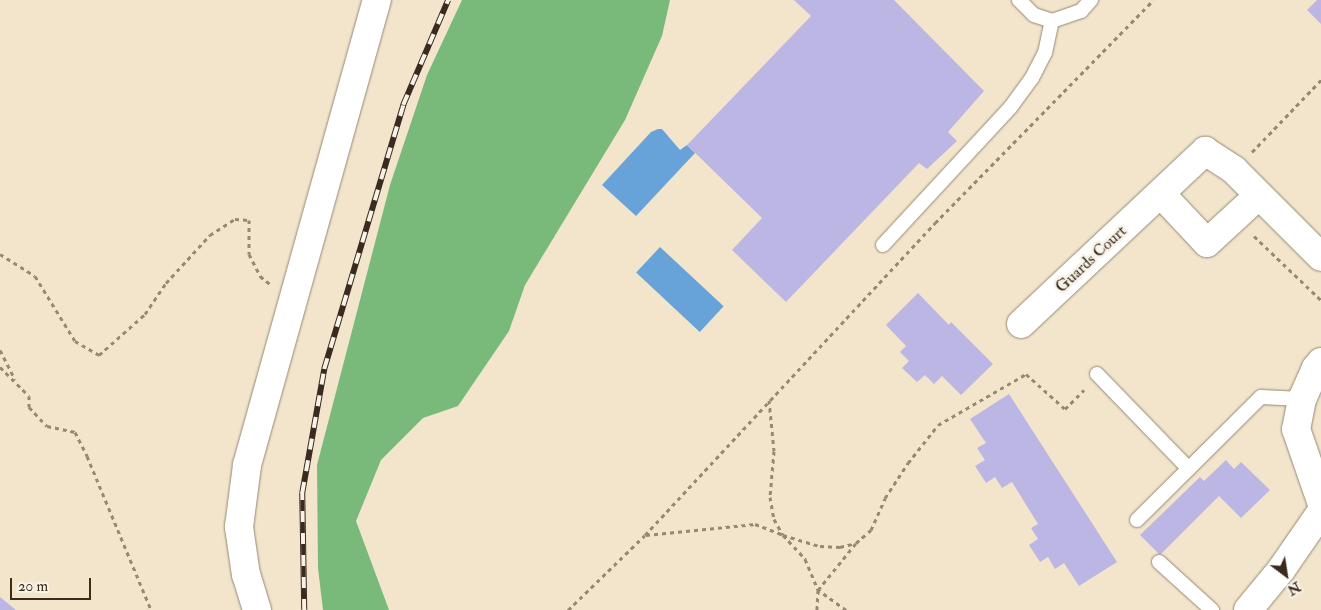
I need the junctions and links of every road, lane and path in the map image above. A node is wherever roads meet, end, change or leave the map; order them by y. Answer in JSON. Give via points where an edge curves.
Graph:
{"nodes":[{"id":1,"x":377,"y":0,"type":"edge"},
{"id":2,"x":1019,"y":0,"type":"edge"},
{"id":3,"x":1091,"y":0,"type":"edge"},
{"id":4,"x":1153,"y":0,"type":"edge"},
{"id":5,"x":1052,"y":21,"type":"junction"},
{"id":6,"x":1321,"y":80,"type":"edge"},
{"id":7,"x":1234,"y":170,"type":"junction"},
{"id":8,"x":1160,"y":194,"type":"junction"},
{"id":9,"x":1258,"y":196,"type":"junction"},
{"id":10,"x":1233,"y":216,"type":"junction"},
{"id":11,"x":883,"y":245,"type":"dead end"},
{"id":12,"x":0,"y":254,"type":"edge"},
{"id":13,"x":1321,"y":257,"type":"edge"},
{"id":14,"x":1321,"y":300,"type":"edge"},
{"id":15,"x":292,"y":303,"type":"junction"},
{"id":16,"x":1021,"y":324,"type":"dead end"},
{"id":17,"x":0,"y":350,"type":"edge"},
{"id":18,"x":1321,"y":362,"type":"edge"},
{"id":19,"x":0,"y":367,"type":"edge"},
{"id":20,"x":1097,"y":375,"type":"joint"},
{"id":21,"x":16,"y":382,"type":"junction"},
{"id":22,"x":1302,"y":398,"type":"junction"},
{"id":23,"x":769,"y":400,"type":"junction"},
{"id":24,"x":1189,"y":469,"type":"junction"},
{"id":25,"x":1321,"y":501,"type":"edge"},
{"id":26,"x":1321,"y":512,"type":"edge"},
{"id":27,"x":1137,"y":520,"type":"dead end"},
{"id":28,"x":645,"y":535,"type":"junction"},
{"id":29,"x":783,"y":535,"type":"junction"},
{"id":30,"x":856,"y":542,"type":"junction"},
{"id":31,"x":1159,"y":562,"type":"dead end"},
{"id":32,"x":818,"y":590,"type":"junction"},
{"id":33,"x":151,"y":610,"type":"edge"},
{"id":34,"x":257,"y":610,"type":"edge"},
{"id":35,"x":568,"y":610,"type":"edge"},
{"id":36,"x":817,"y":610,"type":"edge"},
{"id":37,"x":846,"y":610,"type":"edge"},
{"id":38,"x":1212,"y":610,"type":"edge"},
{"id":39,"x":1248,"y":610,"type":"edge"}],
"edges":[{"from":1,"to":15,"type":"street"},
{"from":2,"to":5,"type":"lane","via":[[1034,15]]},
{"from":3,"to":5,"type":"lane","via":[[1081,11]]},
{"from":4,"to":23,"type":"path","via":[[935,223]]},
{"from":5,"to":11,"type":"lane","via":[[1045,53],[1010,108]]},
{"from":6,"to":7,"type":"path"},
{"from":7,"to":8,"type":"street","name":"Guards Court","via":[[1205,151]]},
{"from":7,"to":9,"type":"street","name":"Guards Court"},
{"from":8,"to":10,"type":"street","via":[[1207,243]]},
{"from":8,"to":16,"type":"street","name":"Guards Court"},
{"from":9,"to":10,"type":"street"},
{"from":9,"to":13,"type":"street","name":"Guards Court"},
{"from":10,"to":14,"type":"path"},
{"from":12,"to":15,"type":"path","via":[[35,276],[75,341],[99,355],[145,314],[166,283],[210,235],[235,219],[249,220],[250,254],[260,276]]},
{"from":15,"to":34,"type":"street","via":[[247,465],[238,526],[246,575]]},
{"from":17,"to":21,"type":"path"},
{"from":18,"to":22,"type":"street"},
{"from":19,"to":21,"type":"path"},
{"from":20,"to":24,"type":"lane"},
{"from":20,"to":30,"type":"path","via":[[1065,410],[1026,374],[938,425],[885,498],[871,530]]},
{"from":21,"to":33,"type":"path","via":[[29,396],[29,407],[46,426],[75,432]]},
{"from":22,"to":24,"type":"lane","via":[[1261,397]]},
{"from":22,"to":25,"type":"street","via":[[1296,429]]},
{"from":23,"to":28,"type":"path"},
{"from":23,"to":29,"type":"path","via":[[774,451],[770,497],[774,519]]},
{"from":24,"to":27,"type":"lane"},
{"from":26,"to":39,"type":"street","via":[[1281,570]]},
{"from":28,"to":29,"type":"path","via":[[755,524]]},
{"from":28,"to":35,"type":"path"},
{"from":29,"to":30,"type":"path","via":[[820,546],[840,547]]},
{"from":29,"to":32,"type":"path","via":[[805,559]]},
{"from":30,"to":32,"type":"path"},
{"from":31,"to":38,"type":"lane"},
{"from":32,"to":36,"type":"path"},
{"from":32,"to":37,"type":"path"}]}
